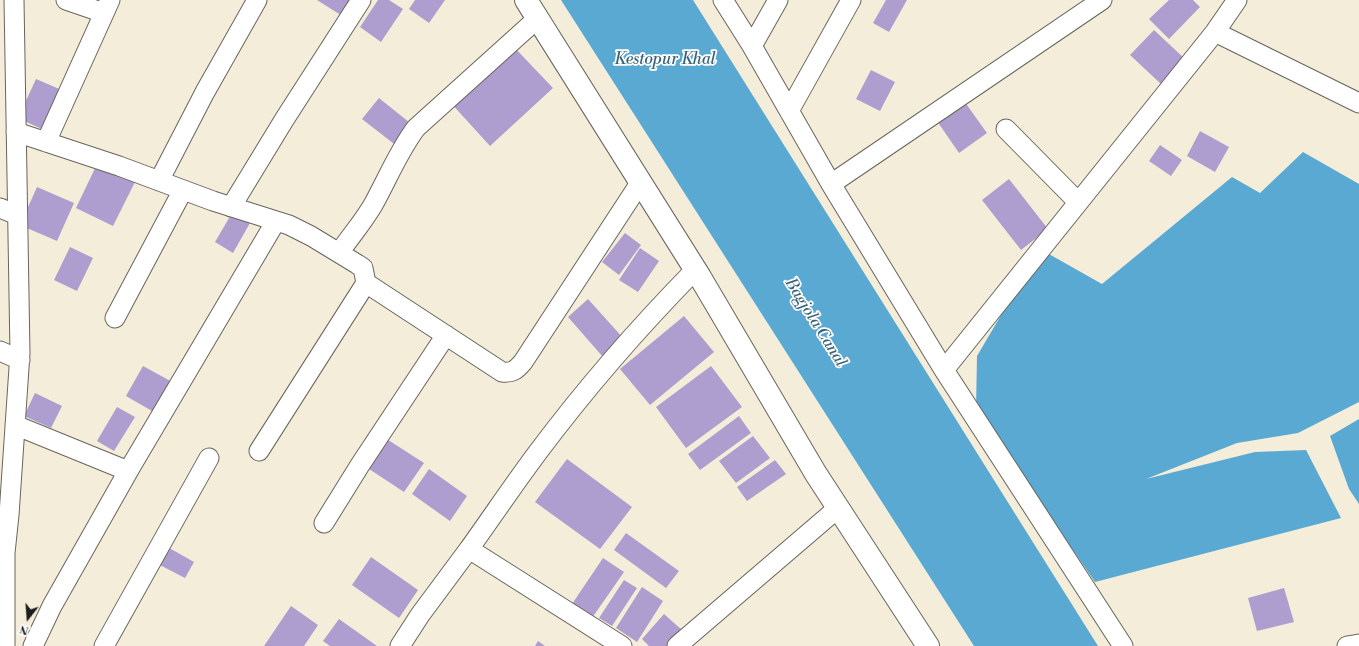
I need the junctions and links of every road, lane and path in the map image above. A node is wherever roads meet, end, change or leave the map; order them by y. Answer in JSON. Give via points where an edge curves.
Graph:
{"nodes":[{"id":1,"x":14,"y":0,"type":"edge"},
{"id":2,"x":66,"y":0,"type":"edge"},
{"id":3,"x":257,"y":0,"type":"edge"},
{"id":4,"x":361,"y":0,"type":"edge"},
{"id":5,"x":526,"y":0,"type":"edge"},
{"id":6,"x":723,"y":0,"type":"edge"},
{"id":7,"x":778,"y":0,"type":"edge"},
{"id":8,"x":852,"y":0,"type":"edge"},
{"id":9,"x":1102,"y":0,"type":"edge"},
{"id":10,"x":1237,"y":0,"type":"edge"},
{"id":11,"x":107,"y":7,"type":"edge"},
{"id":12,"x":538,"y":18,"type":"junction"},
{"id":13,"x":1215,"y":32,"type":"junction"},
{"id":14,"x":752,"y":46,"type":"junction"},
{"id":15,"x":1359,"y":103,"type":"edge"},
{"id":16,"x":8,"y":104,"type":"edge"},
{"id":17,"x":789,"y":111,"type":"junction"},
{"id":18,"x":1006,"y":129,"type":"dead end"},
{"id":19,"x":16,"y":132,"type":"junction"},
{"id":20,"x":46,"y":142,"type":"junction"},
{"id":21,"x":159,"y":181,"type":"junction"},
{"id":22,"x":640,"y":183,"type":"junction"},
{"id":23,"x":831,"y":184,"type":"junction"},
{"id":24,"x":183,"y":190,"type":"junction"},
{"id":25,"x":1078,"y":202,"type":"junction"},
{"id":26,"x":231,"y":207,"type":"junction"},
{"id":27,"x":0,"y":208,"type":"edge"},
{"id":28,"x":18,"y":215,"type":"junction"},
{"id":29,"x":276,"y":222,"type":"junction"},
{"id":30,"x":339,"y":253,"type":"junction"},
{"id":31,"x":695,"y":270,"type":"junction"},
{"id":32,"x":366,"y":283,"type":"junction"},
{"id":33,"x":115,"y":318,"type":"dead end"},
{"id":34,"x":446,"y":335,"type":"junction"},
{"id":35,"x":0,"y":351,"type":"edge"},
{"id":36,"x":20,"y":360,"type":"junction"},
{"id":37,"x":944,"y":370,"type":"junction"},
{"id":38,"x":16,"y":425,"type":"junction"},
{"id":39,"x":259,"y":451,"type":"dead end"},
{"id":40,"x":209,"y":458,"type":"dead end"},
{"id":41,"x":128,"y":471,"type":"junction"},
{"id":42,"x":838,"y":508,"type":"junction"},
{"id":43,"x":5,"y":513,"type":"edge"},
{"id":44,"x":324,"y":523,"type":"dead end"},
{"id":45,"x":469,"y":549,"type":"junction"},
{"id":46,"x":2,"y":576,"type":"edge"},
{"id":47,"x":1359,"y":644,"type":"edge"},
{"id":48,"x":924,"y":645,"type":"edge"},
{"id":49,"x":5,"y":646,"type":"edge"},
{"id":50,"x":33,"y":646,"type":"edge"},
{"id":51,"x":104,"y":646,"type":"edge"},
{"id":52,"x":400,"y":646,"type":"edge"},
{"id":53,"x":622,"y":646,"type":"edge"},
{"id":54,"x":677,"y":646,"type":"edge"},
{"id":55,"x":1123,"y":646,"type":"edge"},
{"id":56,"x":1347,"y":646,"type":"edge"}],
"edges":[{"from":1,"to":16,"type":"street"},
{"from":2,"to":11,"type":"street"},
{"from":3,"to":21,"type":"street"},
{"from":4,"to":26,"type":"street"},
{"from":5,"to":12,"type":"street"},
{"from":6,"to":14,"type":"street"},
{"from":7,"to":14,"type":"street"},
{"from":8,"to":17,"type":"street"},
{"from":9,"to":23,"type":"street"},
{"from":10,"to":13,"type":"street"},
{"from":11,"to":20,"type":"street"},
{"from":12,"to":22,"type":"street"},
{"from":12,"to":30,"type":"street","via":[[416,128],[399,154],[372,206]]},
{"from":13,"to":15,"type":"street"},
{"from":13,"to":25,"type":"street"},
{"from":14,"to":17,"type":"street"},
{"from":16,"to":19,"type":"street"},
{"from":17,"to":23,"type":"street"},
{"from":18,"to":25,"type":"street"},
{"from":19,"to":20,"type":"street"},
{"from":19,"to":28,"type":"street"},
{"from":20,"to":21,"type":"street"},
{"from":21,"to":24,"type":"street"},
{"from":22,"to":31,"type":"street"},
{"from":22,"to":34,"type":"street","via":[[515,371],[502,372]]},
{"from":23,"to":37,"type":"street"},
{"from":24,"to":26,"type":"street"},
{"from":24,"to":33,"type":"street"},
{"from":25,"to":37,"type":"street"},
{"from":26,"to":29,"type":"street"},
{"from":27,"to":28,"type":"street"},
{"from":28,"to":36,"type":"street"},
{"from":29,"to":30,"type":"street","via":[[289,225]]},
{"from":29,"to":41,"type":"street"},
{"from":30,"to":32,"type":"street","via":[[363,268]]},
{"from":31,"to":42,"type":"street"},
{"from":31,"to":45,"type":"street","via":[[662,303],[604,370],[538,452]]},
{"from":32,"to":34,"type":"street"},
{"from":32,"to":39,"type":"street"},
{"from":34,"to":44,"type":"street"},
{"from":35,"to":36,"type":"street"},
{"from":36,"to":38,"type":"street"},
{"from":37,"to":55,"type":"street"},
{"from":38,"to":41,"type":"street"},
{"from":38,"to":43,"type":"street"},
{"from":40,"to":51,"type":"street"},
{"from":41,"to":50,"type":"street","via":[[52,606]]},
{"from":42,"to":48,"type":"street"},
{"from":42,"to":54,"type":"street"},
{"from":43,"to":46,"type":"street"},
{"from":45,"to":52,"type":"street"},
{"from":45,"to":53,"type":"street"},
{"from":46,"to":49,"type":"street"},
{"from":47,"to":56,"type":"street"}]}
